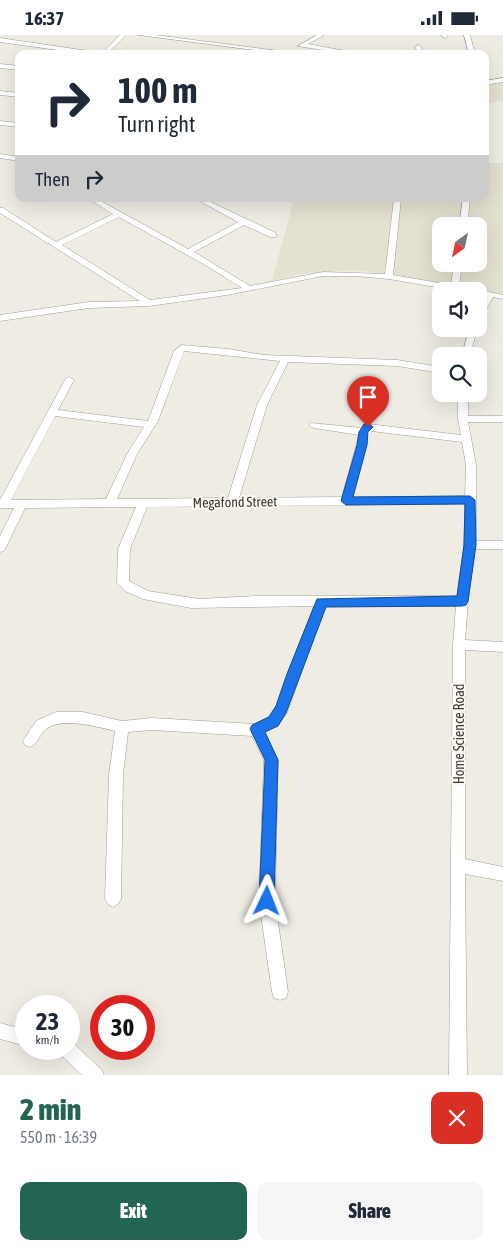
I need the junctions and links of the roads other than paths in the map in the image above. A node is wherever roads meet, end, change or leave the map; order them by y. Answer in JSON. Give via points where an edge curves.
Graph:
{"nodes":[{"id":1,"x":123,"y":35,"type":"edge"},
{"id":2,"x":142,"y":35,"type":"edge"},
{"id":3,"x":321,"y":35,"type":"edge"},
{"id":4,"x":467,"y":35,"type":"edge"},
{"id":5,"x":0,"y":41,"type":"edge"},
{"id":6,"x":302,"y":45,"type":"junction"},
{"id":7,"x":418,"y":47,"type":"dead end"},
{"id":8,"x":69,"y":50,"type":"edge"},
{"id":9,"x":108,"y":50,"type":"edge"},
{"id":10,"x":266,"y":50,"type":"edge"},
{"id":11,"x":295,"y":50,"type":"edge"},
{"id":12,"x":334,"y":50,"type":"edge"},
{"id":13,"x":420,"y":50,"type":"edge"},
{"id":14,"x":471,"y":50,"type":"edge"},
{"id":15,"x":0,"y":66,"type":"edge"},
{"id":16,"x":15,"y":68,"type":"edge"},
{"id":17,"x":503,"y":80,"type":"edge"},
{"id":18,"x":489,"y":82,"type":"edge"},
{"id":19,"x":0,"y":93,"type":"edge"},
{"id":20,"x":15,"y":95,"type":"edge"},
{"id":21,"x":0,"y":123,"type":"edge"},
{"id":22,"x":15,"y":125,"type":"edge"},
{"id":23,"x":0,"y":156,"type":"edge"},
{"id":24,"x":15,"y":158,"type":"edge"},
{"id":25,"x":97,"y":202,"type":"edge"},
{"id":26,"x":206,"y":202,"type":"edge"},
{"id":27,"x":398,"y":202,"type":"edge"},
{"id":28,"x":466,"y":202,"type":"edge"},
{"id":29,"x":0,"y":210,"type":"edge"},
{"id":30,"x":118,"y":215,"type":"junction"},
{"id":31,"x":464,"y":217,"type":"edge"},
{"id":32,"x":244,"y":222,"type":"junction"},
{"id":33,"x":273,"y":235,"type":"dead end"},
{"id":34,"x":56,"y":245,"type":"junction"},
{"id":35,"x":188,"y":252,"type":"junction"},
{"id":36,"x":389,"y":277,"type":"junction"},
{"id":37,"x":432,"y":284,"type":"edge"},
{"id":38,"x":248,"y":288,"type":"junction"},
{"id":39,"x":487,"y":293,"type":"edge"},
{"id":40,"x":491,"y":294,"type":"junction"},
{"id":41,"x":503,"y":297,"type":"edge"},
{"id":42,"x":487,"y":301,"type":"edge"},
{"id":43,"x":149,"y":303,"type":"junction"},
{"id":44,"x":0,"y":318,"type":"edge"},
{"id":45,"x":285,"y":359,"type":"junction"},
{"id":46,"x":432,"y":369,"type":"edge"},
{"id":47,"x":69,"y":380,"type":"dead end"},
{"id":48,"x":463,"y":402,"type":"edge"},
{"id":49,"x":51,"y":412,"type":"junction"},
{"id":50,"x":463,"y":419,"type":"junction"},
{"id":51,"x":503,"y":419,"type":"edge"},
{"id":52,"x":150,"y":425,"type":"junction"},
{"id":53,"x":314,"y":425,"type":"dead end"},
{"id":54,"x":364,"y":432,"type":"junction"},
{"id":55,"x":466,"y":439,"type":"junction"},
{"id":56,"x":470,"y":500,"type":"junction"},
{"id":57,"x":346,"y":501,"type":"junction"},
{"id":58,"x":232,"y":502,"type":"junction"},
{"id":59,"x":110,"y":503,"type":"junction"},
{"id":60,"x":143,"y":503,"type":"junction"},
{"id":61,"x":2,"y":504,"type":"edge"},
{"id":62,"x":21,"y":504,"type":"junction"},
{"id":63,"x":470,"y":545,"type":"junction"},
{"id":64,"x":503,"y":545,"type":"edge"},
{"id":65,"x":0,"y":548,"type":"edge"},
{"id":66,"x":462,"y":601,"type":"junction"},
{"id":67,"x":322,"y":602,"type":"junction"},
{"id":68,"x":460,"y":645,"type":"junction"},
{"id":69,"x":503,"y":647,"type":"edge"},
{"id":70,"x":122,"y":727,"type":"junction"},
{"id":71,"x":256,"y":729,"type":"junction"},
{"id":72,"x":30,"y":741,"type":"dead end"},
{"id":73,"x":458,"y":865,"type":"junction"},
{"id":74,"x":503,"y":874,"type":"edge"},
{"id":75,"x":114,"y":899,"type":"dead end"},
{"id":76,"x":280,"y":992,"type":"dead end"},
{"id":77,"x":0,"y":1031,"type":"edge"},
{"id":78,"x":15,"y":1035,"type":"edge"},
{"id":79,"x":79,"y":1060,"type":"edge"},
{"id":80,"x":95,"y":1075,"type":"edge"},
{"id":81,"x":458,"y":1075,"type":"edge"}],
"edges":[{"from":1,"to":9,"type":"street"},
{"from":2,"to":10,"type":"street"},
{"from":3,"to":6,"type":"street"},
{"from":4,"to":14,"type":"street"},
{"from":5,"to":8,"type":"street"},
{"from":6,"to":11,"type":"street"},
{"from":6,"to":12,"type":"street"},
{"from":7,"to":13,"type":"street"},
{"from":15,"to":16,"type":"street"},
{"from":17,"to":18,"type":"street"},
{"from":19,"to":20,"type":"street"},
{"from":21,"to":22,"type":"street"},
{"from":23,"to":24,"type":"street"},
{"from":25,"to":30,"type":"street"},
{"from":26,"to":32,"type":"street"},
{"from":27,"to":36,"type":"street"},
{"from":28,"to":31,"type":"street"},
{"from":29,"to":34,"type":"street"},
{"from":30,"to":34,"type":"street"},
{"from":30,"to":35,"type":"street"},
{"from":32,"to":33,"type":"street"},
{"from":32,"to":35,"type":"street"},
{"from":34,"to":43,"type":"street"},
{"from":35,"to":38,"type":"street"},
{"from":36,"to":37,"type":"street"},
{"from":36,"to":38,"type":"street","via":[[322,274]]},
{"from":38,"to":43,"type":"street"},
{"from":39,"to":40,"type":"street"},
{"from":40,"to":41,"type":"street"},
{"from":40,"to":42,"type":"street"},
{"from":43,"to":44,"type":"street","via":[[89,305]]},
{"from":45,"to":46,"type":"street","via":[[396,363]]},
{"from":45,"to":52,"type":"street","via":[[182,348],[178,351]]},
{"from":45,"to":58,"type":"street","via":[[262,405]]},
{"from":47,"to":49,"type":"street"},
{"from":48,"to":50,"type":"street","name":"Home Science Road"},
{"from":49,"to":52,"type":"street"},
{"from":49,"to":61,"type":"street","via":[[28,462]]},
{"from":50,"to":51,"type":"street"},
{"from":50,"to":55,"type":"street","name":"Home Science Road"},
{"from":52,"to":59,"type":"street","via":[[132,454]]},
{"from":53,"to":54,"type":"street"},
{"from":54,"to":55,"type":"street","via":[[368,427],[376,427]]},
{"from":54,"to":57,"type":"street"},
{"from":55,"to":56,"type":"street","name":"Home Science Road","via":[[471,465]]},
{"from":56,"to":57,"type":"street","name":"Megafond Street"},
{"from":56,"to":63,"type":"street","name":"Home Science Road"},
{"from":57,"to":58,"type":"street","name":"Megafond Street"},
{"from":58,"to":60,"type":"street","name":"Megafond Street"},
{"from":59,"to":60,"type":"street","name":"Megafond Street"},
{"from":59,"to":62,"type":"street","name":"Megafond Street"},
{"from":60,"to":67,"type":"street","via":[[124,549],[123,583],[128,589],[139,594],[198,604]]},
{"from":61,"to":62,"type":"street","name":"Megafond Street"},
{"from":62,"to":65,"type":"street"},
{"from":63,"to":64,"type":"street"},
{"from":63,"to":66,"type":"street","name":"Home Science Road"},
{"from":66,"to":67,"type":"street"},
{"from":66,"to":68,"type":"street","name":"Home Science Road"},
{"from":67,"to":71,"type":"street","via":[[282,709],[273,721]]},
{"from":68,"to":69,"type":"street"},
{"from":68,"to":73,"type":"street","name":"Home Science Road"},
{"from":70,"to":71,"type":"street","via":[[152,724]]},
{"from":70,"to":72,"type":"street","via":[[83,718],[56,718],[41,725]]},
{"from":70,"to":75,"type":"street","via":[[116,775]]},
{"from":71,"to":76,"type":"street","via":[[272,760],[267,901]]},
{"from":73,"to":74,"type":"street"},
{"from":73,"to":81,"type":"street","name":"Home Science Road"},
{"from":77,"to":78,"type":"street"},
{"from":79,"to":80,"type":"street"}]}
